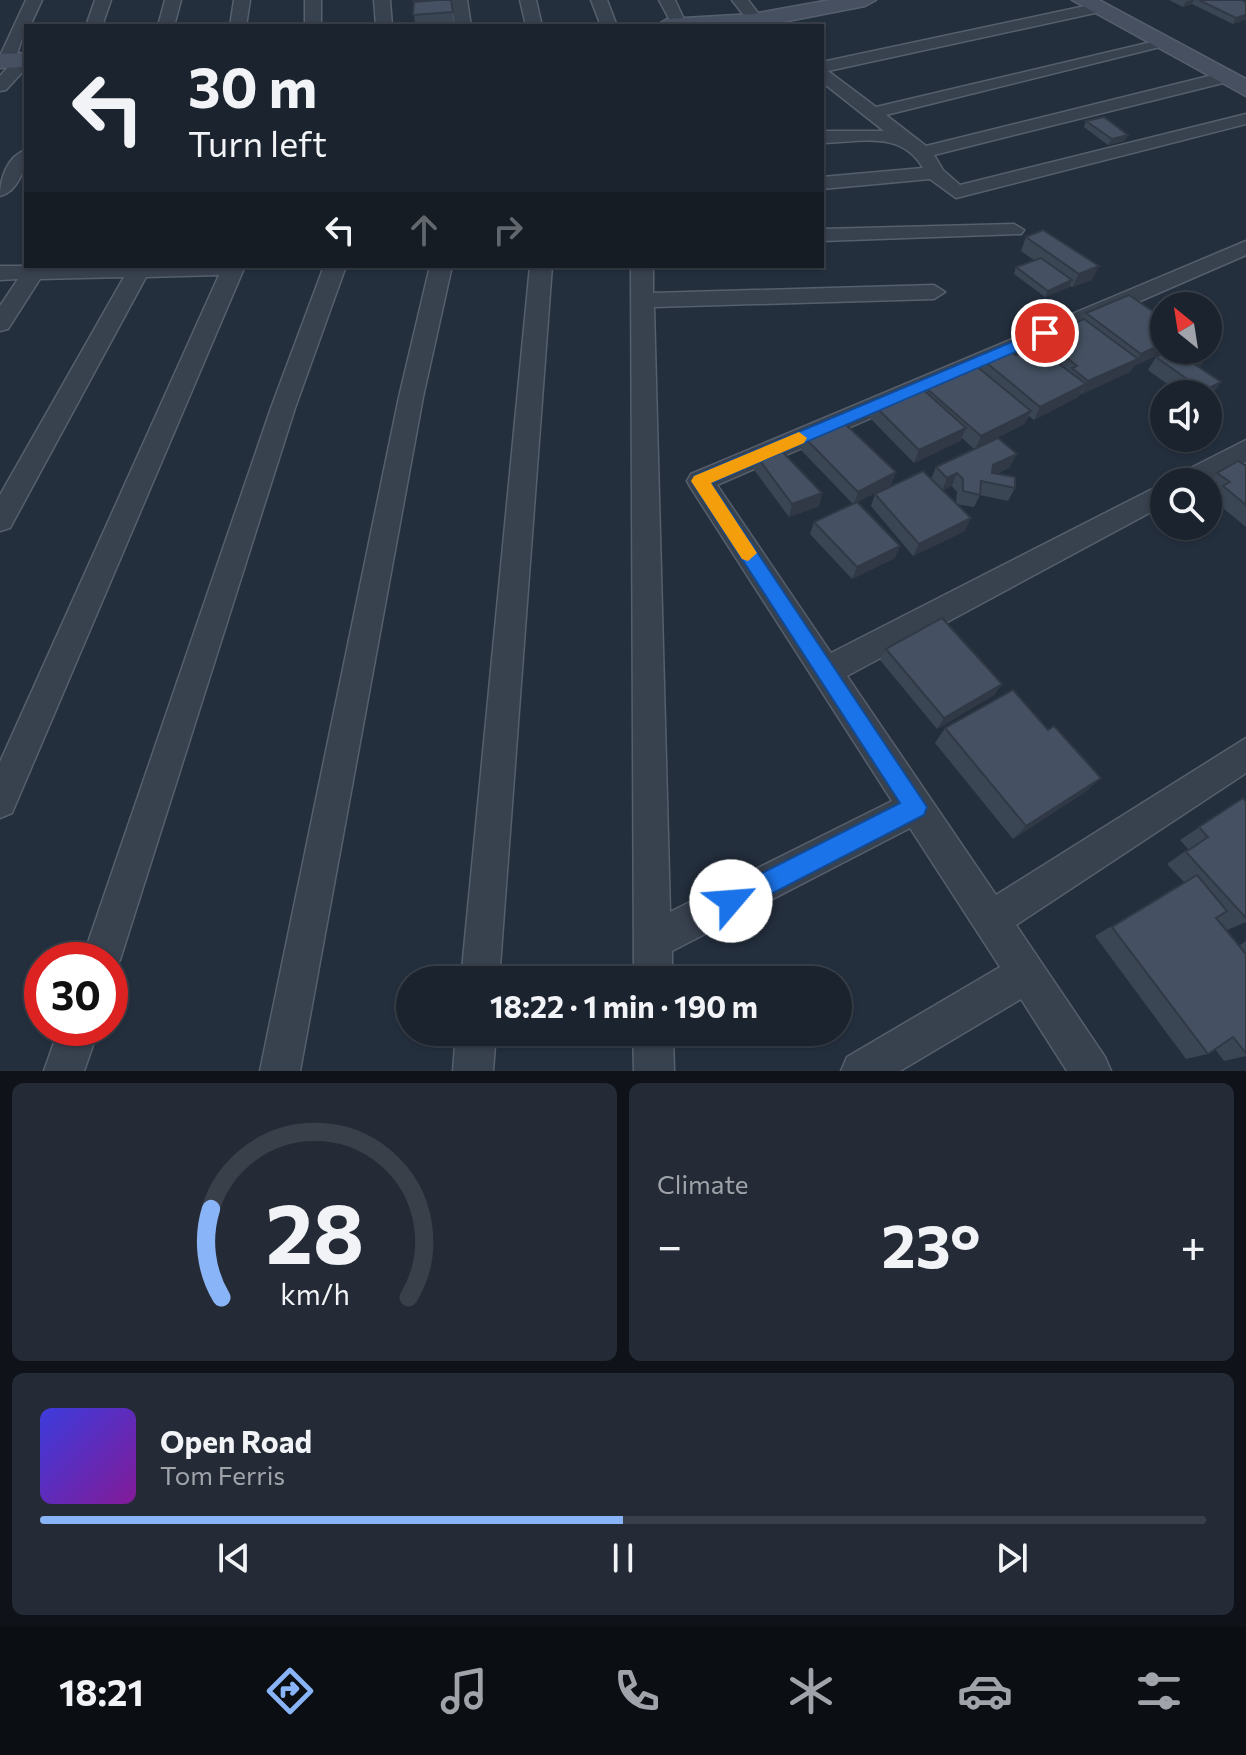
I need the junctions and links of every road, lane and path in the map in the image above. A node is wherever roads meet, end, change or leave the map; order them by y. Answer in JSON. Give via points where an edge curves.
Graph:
{"nodes":[{"id":1,"x":34,"y":0,"type":"edge"},
{"id":2,"x":103,"y":0,"type":"edge"},
{"id":3,"x":173,"y":0,"type":"edge"},
{"id":4,"x":242,"y":0,"type":"edge"},
{"id":5,"x":313,"y":0,"type":"edge"},
{"id":6,"x":382,"y":0,"type":"edge"},
{"id":7,"x":459,"y":0,"type":"edge"},
{"id":8,"x":528,"y":0,"type":"edge"},
{"id":9,"x":599,"y":0,"type":"edge"},
{"id":10,"x":667,"y":0,"type":"edge"},
{"id":11,"x":740,"y":0,"type":"edge"},
{"id":12,"x":865,"y":0,"type":"edge"},
{"id":13,"x":1096,"y":3,"type":"edge"},
{"id":14,"x":756,"y":23,"type":"edge"},
{"id":15,"x":26,"y":24,"type":"edge"},
{"id":16,"x":95,"y":24,"type":"edge"},
{"id":17,"x":167,"y":24,"type":"edge"},
{"id":18,"x":238,"y":24,"type":"edge"},
{"id":19,"x":313,"y":24,"type":"edge"},
{"id":20,"x":384,"y":24,"type":"edge"},
{"id":21,"x":463,"y":24,"type":"edge"},
{"id":22,"x":534,"y":24,"type":"edge"},
{"id":23,"x":608,"y":24,"type":"edge"},
{"id":24,"x":679,"y":24,"type":"edge"},
{"id":25,"x":718,"y":24,"type":"edge"},
{"id":26,"x":24,"y":30,"type":"edge"},
{"id":27,"x":1164,"y":44,"type":"junction"},
{"id":28,"x":14,"y":60,"type":"edge"},
{"id":29,"x":824,"y":67,"type":"edge"},
{"id":30,"x":824,"y":76,"type":"edge"},
{"id":31,"x":1239,"y":80,"type":"edge"},
{"id":32,"x":0,"y":86,"type":"edge"},
{"id":33,"x":846,"y":92,"type":"junction"},
{"id":34,"x":824,"y":93,"type":"edge"},
{"id":35,"x":872,"y":113,"type":"junction"},
{"id":36,"x":1246,"y":119,"type":"edge"},
{"id":37,"x":902,"y":136,"type":"junction"},
{"id":38,"x":824,"y":137,"type":"edge"},
{"id":39,"x":923,"y":152,"type":"junction"},
{"id":40,"x":24,"y":159,"type":"edge"},
{"id":41,"x":935,"y":173,"type":"junction"},
{"id":42,"x":824,"y":183,"type":"edge"},
{"id":43,"x":0,"y":190,"type":"edge"},
{"id":44,"x":1014,"y":230,"type":"dead end"},
{"id":45,"x":824,"y":235,"type":"edge"},
{"id":46,"x":1246,"y":247,"type":"edge"},
{"id":47,"x":140,"y":268,"type":"edge"},
{"id":48,"x":233,"y":268,"type":"edge"},
{"id":49,"x":334,"y":268,"type":"edge"},
{"id":50,"x":441,"y":268,"type":"edge"},
{"id":51,"x":541,"y":268,"type":"edge"},
{"id":52,"x":642,"y":268,"type":"edge"},
{"id":53,"x":35,"y":269,"type":"edge"},
{"id":54,"x":0,"y":273,"type":"edge"},
{"id":55,"x":934,"y":292,"type":"dead end"},
{"id":56,"x":644,"y":300,"type":"junction"},
{"id":57,"x":0,"y":324,"type":"edge"},
{"id":58,"x":1246,"y":450,"type":"edge"},
{"id":59,"x":1212,"y":468,"type":"edge"},
{"id":60,"x":1150,"y":500,"type":"edge"},
{"id":61,"x":0,"y":520,"type":"edge"},
{"id":62,"x":826,"y":671,"type":"junction"},
{"id":63,"x":1246,"y":754,"type":"edge"},
{"id":64,"x":0,"y":801,"type":"edge"},
{"id":65,"x":916,"y":807,"type":"junction"},
{"id":66,"x":990,"y":920,"type":"junction"},
{"id":67,"x":652,"y":941,"type":"junction"},
{"id":68,"x":107,"y":942,"type":"edge"},
{"id":69,"x":481,"y":966,"type":"edge"},
{"id":70,"x":653,"y":966,"type":"edge"},
{"id":71,"x":1026,"y":974,"type":"junction"},
{"id":72,"x":73,"y":1046,"type":"edge"},
{"id":73,"x":475,"y":1046,"type":"edge"},
{"id":74,"x":653,"y":1046,"type":"edge"},
{"id":75,"x":64,"y":1071,"type":"edge"},
{"id":76,"x":280,"y":1071,"type":"edge"},
{"id":77,"x":473,"y":1071,"type":"edge"},
{"id":78,"x":654,"y":1071,"type":"edge"},
{"id":79,"x":861,"y":1071,"type":"edge"},
{"id":80,"x":1091,"y":1071,"type":"edge"}],
"edges":[{"from":1,"to":15,"type":"street"},
{"from":2,"to":16,"type":"street"},
{"from":3,"to":17,"type":"street"},
{"from":4,"to":18,"type":"street"},
{"from":5,"to":19,"type":"street"},
{"from":6,"to":20,"type":"street"},
{"from":7,"to":21,"type":"street"},
{"from":8,"to":22,"type":"street"},
{"from":9,"to":23,"type":"street"},
{"from":10,"to":24,"type":"street"},
{"from":11,"to":14,"type":"street"},
{"from":12,"to":14,"type":"street"},
{"from":13,"to":27,"type":"street"},
{"from":13,"to":29,"type":"street"},
{"from":13,"to":31,"type":"street"},
{"from":14,"to":25,"type":"street"},
{"from":26,"to":28,"type":"street"},
{"from":27,"to":31,"type":"street"},
{"from":27,"to":35,"type":"street"},
{"from":28,"to":32,"type":"street"},
{"from":30,"to":33,"type":"street"},
{"from":31,"to":39,"type":"street"},
{"from":33,"to":34,"type":"street"},
{"from":33,"to":35,"type":"street"},
{"from":35,"to":37,"type":"street"},
{"from":36,"to":41,"type":"street","via":[[956,192]]},
{"from":37,"to":38,"type":"street"},
{"from":37,"to":39,"type":"street"},
{"from":39,"to":41,"type":"street"},
{"from":40,"to":43,"type":"street"},
{"from":41,"to":42,"type":"street"},
{"from":44,"to":45,"type":"street"},
{"from":46,"to":62,"type":"street","via":[[700,481]]},
{"from":47,"to":53,"type":"street"},
{"from":47,"to":61,"type":"street"},
{"from":48,"to":64,"type":"street"},
{"from":49,"to":68,"type":"street"},
{"from":50,"to":76,"type":"street"},
{"from":51,"to":69,"type":"street"},
{"from":52,"to":56,"type":"street"},
{"from":53,"to":54,"type":"street"},
{"from":53,"to":57,"type":"street"},
{"from":55,"to":56,"type":"street"},
{"from":56,"to":67,"type":"street"},
{"from":58,"to":59,"type":"street"},
{"from":60,"to":62,"type":"street"},
{"from":62,"to":65,"type":"street"},
{"from":63,"to":66,"type":"street"},
{"from":65,"to":66,"type":"street"},
{"from":65,"to":67,"type":"street"},
{"from":66,"to":71,"type":"street"},
{"from":67,"to":70,"type":"street"},
{"from":71,"to":79,"type":"street"},
{"from":71,"to":80,"type":"street"},
{"from":72,"to":75,"type":"street"},
{"from":73,"to":77,"type":"street"},
{"from":74,"to":78,"type":"street"}]}
